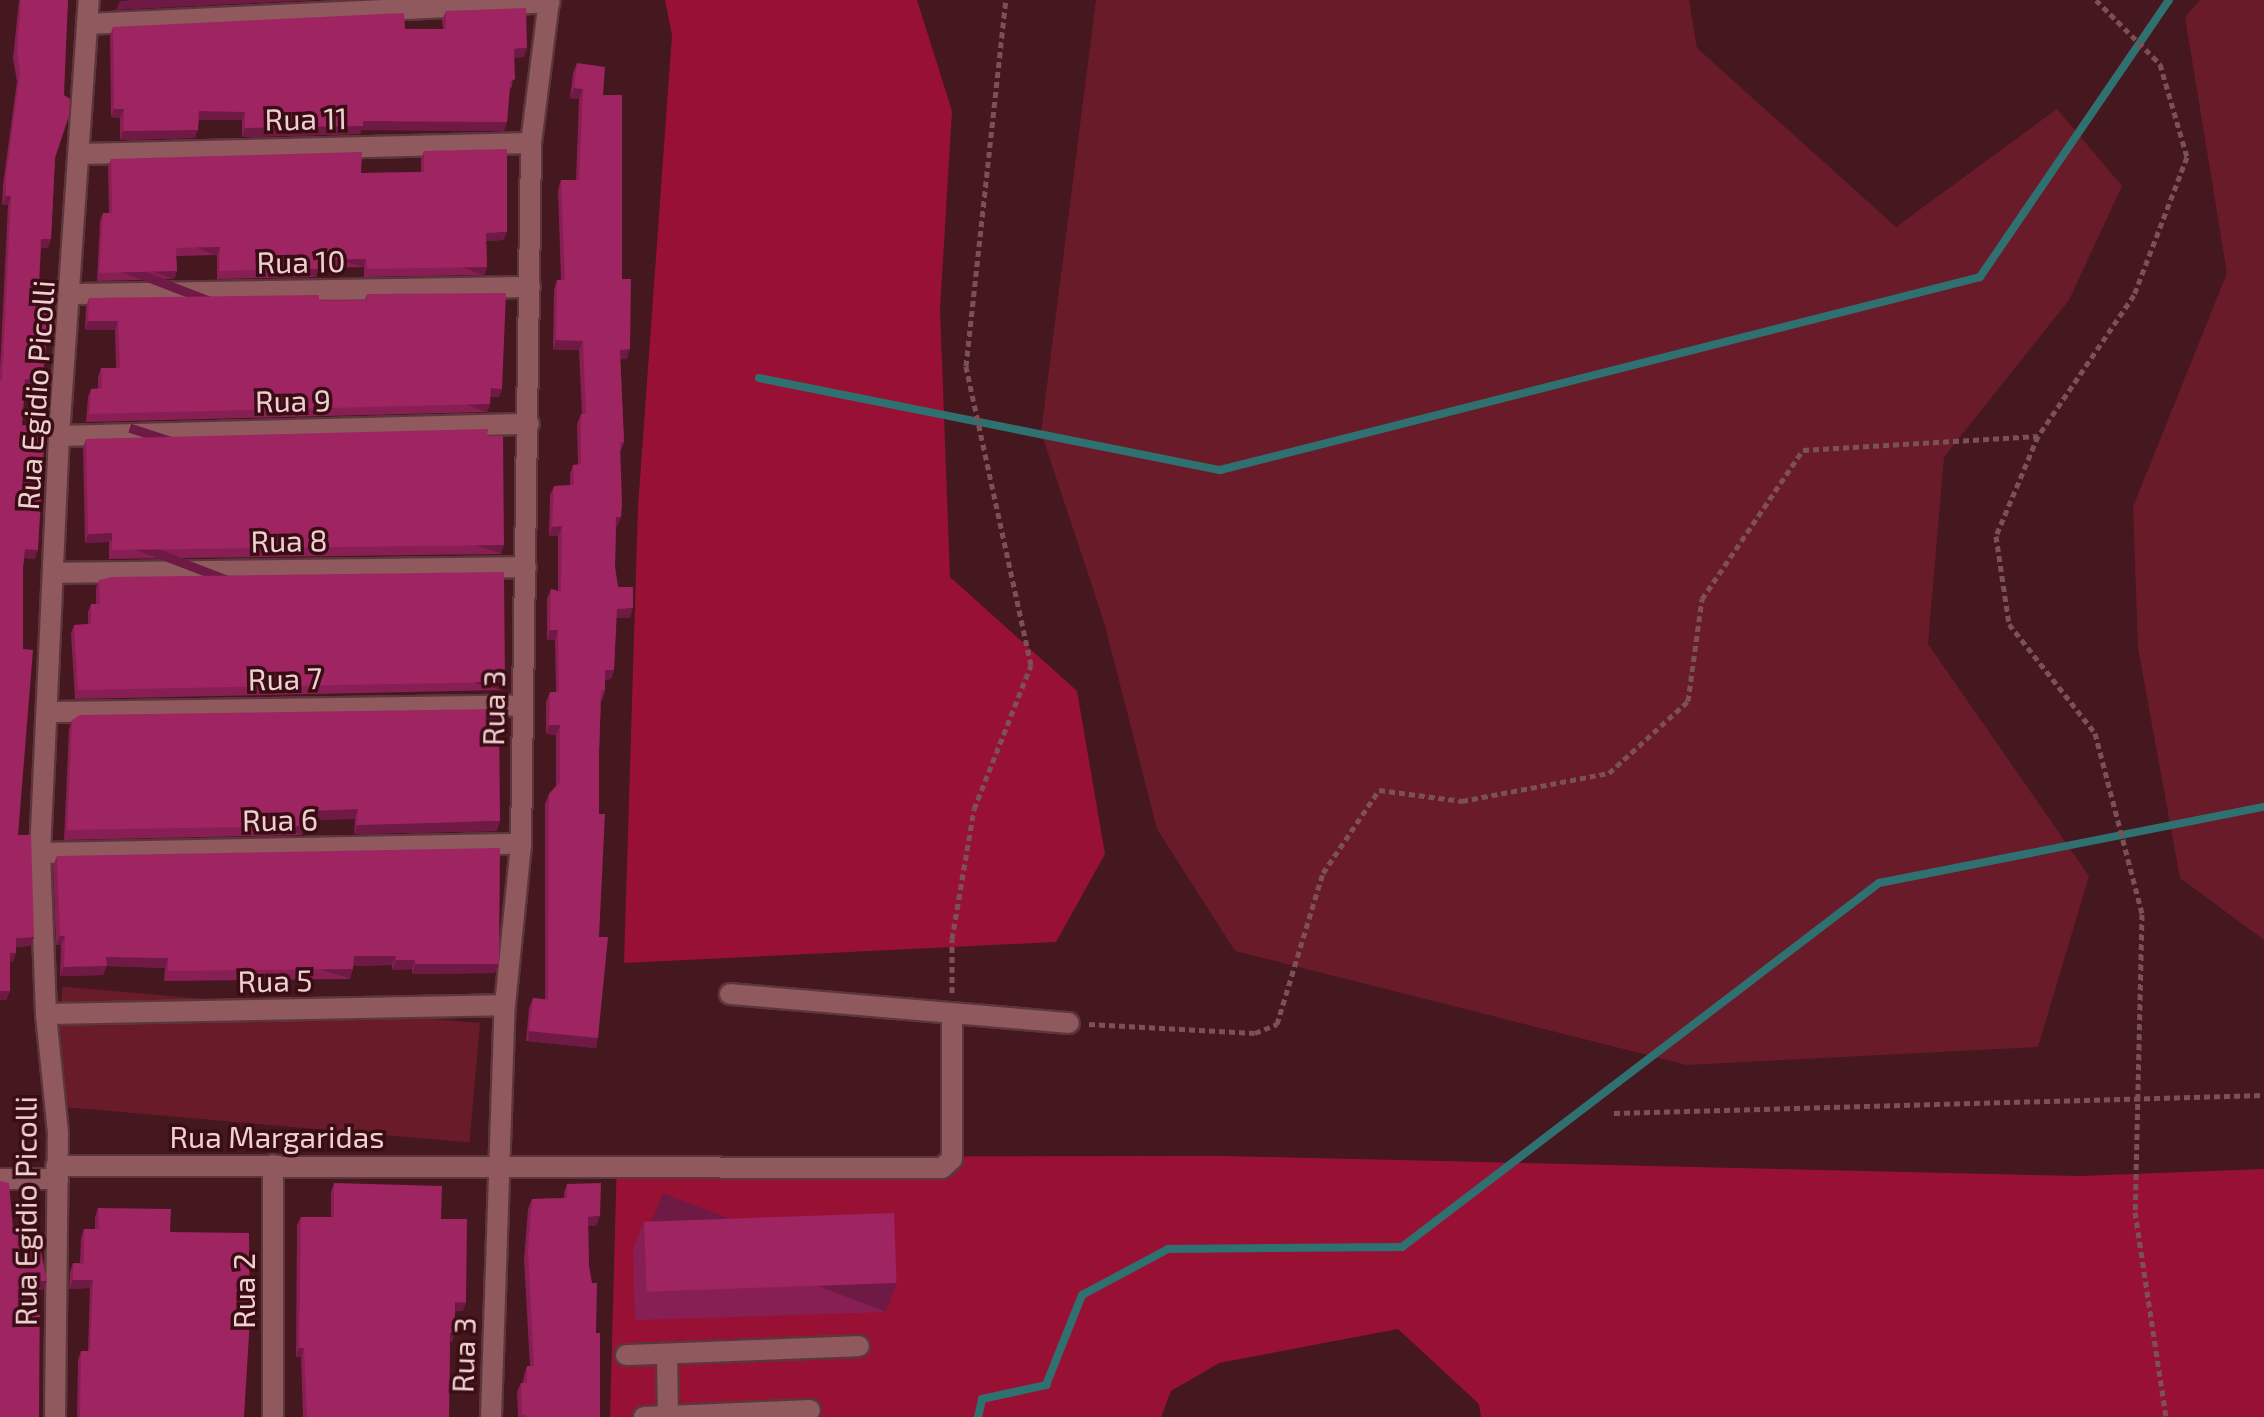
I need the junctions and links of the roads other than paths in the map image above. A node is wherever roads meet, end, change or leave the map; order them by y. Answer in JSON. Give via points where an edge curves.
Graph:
{"nodes":[{"id":1,"x":89,"y":0,"type":"edge"},
{"id":2,"x":549,"y":1,"type":"edge"},
{"id":3,"x":87,"y":24,"type":"junction"},
{"id":4,"x":531,"y":143,"type":"junction"},
{"id":5,"x":81,"y":154,"type":"junction"},
{"id":6,"x":530,"y":287,"type":"junction"},
{"id":7,"x":72,"y":294,"type":"junction"},
{"id":8,"x":529,"y":424,"type":"junction"},
{"id":9,"x":59,"y":436,"type":"junction"},
{"id":10,"x":526,"y":567,"type":"junction"},
{"id":11,"x":53,"y":573,"type":"junction"},
{"id":12,"x":522,"y":705,"type":"junction"},
{"id":13,"x":49,"y":712,"type":"junction"},
{"id":14,"x":521,"y":844,"type":"junction"},
{"id":15,"x":40,"y":853,"type":"junction"},
{"id":16,"x":730,"y":994,"type":"dead end"},
{"id":17,"x":505,"y":1005,"type":"junction"},
{"id":18,"x":46,"y":1014,"type":"junction"},
{"id":19,"x":952,"y":1014,"type":"junction"},
{"id":20,"x":1069,"y":1023,"type":"road end"},
{"id":21,"x":273,"y":1165,"type":"junction"},
{"id":22,"x":498,"y":1168,"type":"junction"},
{"id":23,"x":57,"y":1173,"type":"junction"},
{"id":24,"x":0,"y":1179,"type":"edge"},
{"id":25,"x":859,"y":1346,"type":"dead end"},
{"id":26,"x":667,"y":1354,"type":"junction"},
{"id":27,"x":626,"y":1355,"type":"dead end"},
{"id":28,"x":810,"y":1410,"type":"dead end"},
{"id":29,"x":668,"y":1416,"type":"edge"},
{"id":30,"x":55,"y":1417,"type":"edge"},
{"id":31,"x":273,"y":1417,"type":"edge"},
{"id":32,"x":491,"y":1417,"type":"edge"},
{"id":33,"x":644,"y":1417,"type":"edge"}],
"edges":[{"from":1,"to":3,"type":"street","name":"Rua Egidio Picolli"},
{"from":2,"to":3,"type":"street"},
{"from":2,"to":4,"type":"street","name":"Rua 3"},
{"from":3,"to":5,"type":"street","name":"Rua Egidio Picolli"},
{"from":4,"to":5,"type":"street","name":"Rua 11"},
{"from":4,"to":6,"type":"street","name":"Rua 3"},
{"from":5,"to":7,"type":"street","name":"Rua Egidio Picolli"},
{"from":6,"to":7,"type":"street","name":"Rua 10"},
{"from":6,"to":8,"type":"street","name":"Rua 3"},
{"from":7,"to":9,"type":"street","name":"Rua Egidio Picolli"},
{"from":8,"to":9,"type":"street","name":"Rua 9"},
{"from":8,"to":10,"type":"street","name":"Rua 3"},
{"from":9,"to":11,"type":"street","name":"Rua Egidio Picolli"},
{"from":10,"to":11,"type":"street","name":"Rua 8"},
{"from":10,"to":12,"type":"street","name":"Rua 3"},
{"from":11,"to":13,"type":"street","name":"Rua Egidio Picolli"},
{"from":12,"to":13,"type":"street","name":"Rua 7"},
{"from":12,"to":14,"type":"street","name":"Rua 3"},
{"from":13,"to":15,"type":"street","name":"Rua Egidio Picolli"},
{"from":14,"to":15,"type":"street","name":"Rua 6"},
{"from":14,"to":17,"type":"street","name":"Rua 3"},
{"from":15,"to":18,"type":"street","name":"Rua Egidio Picolli"},
{"from":16,"to":19,"type":"street"},
{"from":17,"to":18,"type":"street","name":"Rua 5"},
{"from":17,"to":22,"type":"street","name":"Rua 3"},
{"from":18,"to":23,"type":"street","name":"Rua Egidio Picolli"},
{"from":19,"to":20,"type":"street"},
{"from":19,"to":22,"type":"street","name":"Rua Margaridas","via":[[952,1159],[942,1168]]},
{"from":21,"to":22,"type":"street","name":"Rua Margaridas"},
{"from":21,"to":23,"type":"street","name":"Rua Margaridas"},
{"from":21,"to":31,"type":"street","name":"Rua 2"},
{"from":22,"to":32,"type":"street","name":"Rua 3"},
{"from":23,"to":24,"type":"street","name":"Rua Margaridas"},
{"from":23,"to":30,"type":"street","name":"Rua Egidio Picolli"},
{"from":25,"to":26,"type":"street"},
{"from":26,"to":27,"type":"street"},
{"from":26,"to":29,"type":"street"},
{"from":28,"to":29,"type":"street"},
{"from":29,"to":33,"type":"street"}]}
